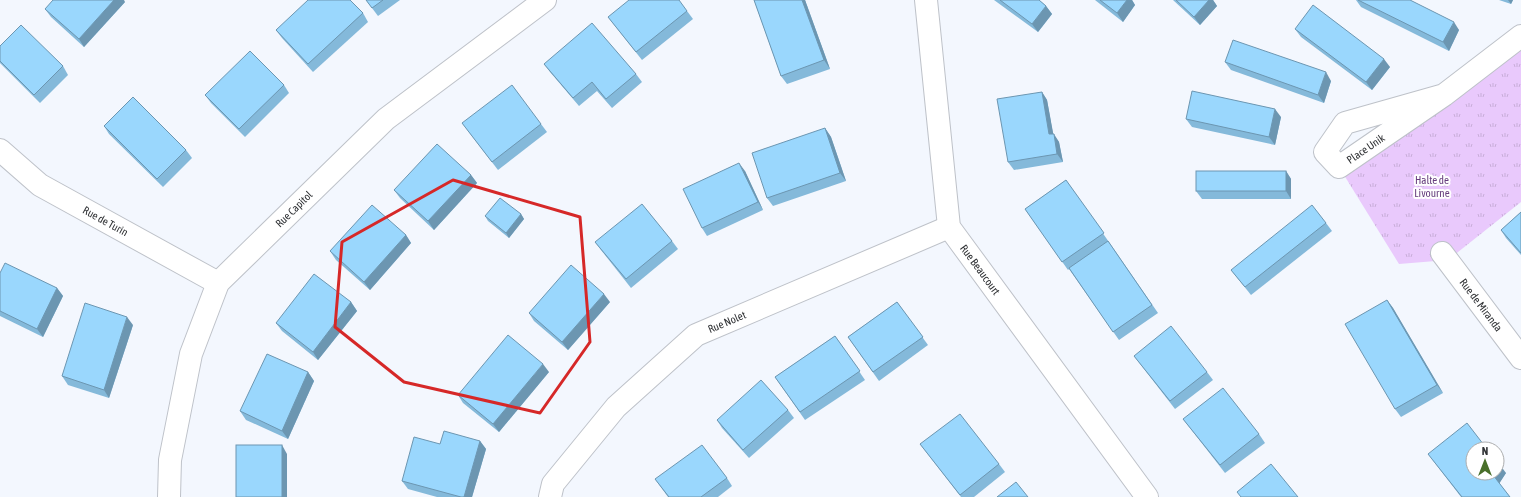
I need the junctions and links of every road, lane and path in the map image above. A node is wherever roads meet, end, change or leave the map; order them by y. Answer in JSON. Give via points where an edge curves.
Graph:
{"nodes":[{"id":1,"x":545,"y":0,"type":"edge"},
{"id":2,"x":926,"y":0,"type":"edge"},
{"id":3,"x":1521,"y":36,"type":"edge"},
{"id":4,"x":1444,"y":95,"type":"junction"},
{"id":5,"x":0,"y":150,"type":"edge"},
{"id":6,"x":949,"y":227,"type":"junction"},
{"id":7,"x":1442,"y":253,"type":"dead end"},
{"id":8,"x":218,"y":283,"type":"junction"},
{"id":9,"x":1521,"y":358,"type":"edge"},
{"id":10,"x":552,"y":490,"type":"edge"},
{"id":11,"x":168,"y":497,"type":"edge"},
{"id":12,"x":1147,"y":497,"type":"edge"}],
"edges":[{"from":1,"to":8,"type":"street","name":"Rue Capitol","via":[[386,119]]},
{"from":2,"to":6,"type":"street"},
{"from":3,"to":4,"type":"street","name":"Place Unik"},
{"from":4,"to":4,"type":"street","name":"Place Unik","via":[[1345,123],[1325,152],[1340,167]]},
{"from":5,"to":8,"type":"street","name":"Rue de Turin","via":[[40,185]]},
{"from":6,"to":10,"type":"street","name":"Rue Nolet","via":[[696,335],[616,407]]},
{"from":6,"to":12,"type":"street","name":"Rue Beaucourt"},
{"from":7,"to":9,"type":"street","name":"Rue de Miranda"},
{"from":8,"to":11,"type":"street","name":"Rue Capitol","via":[[191,354],[170,460]]}]}
